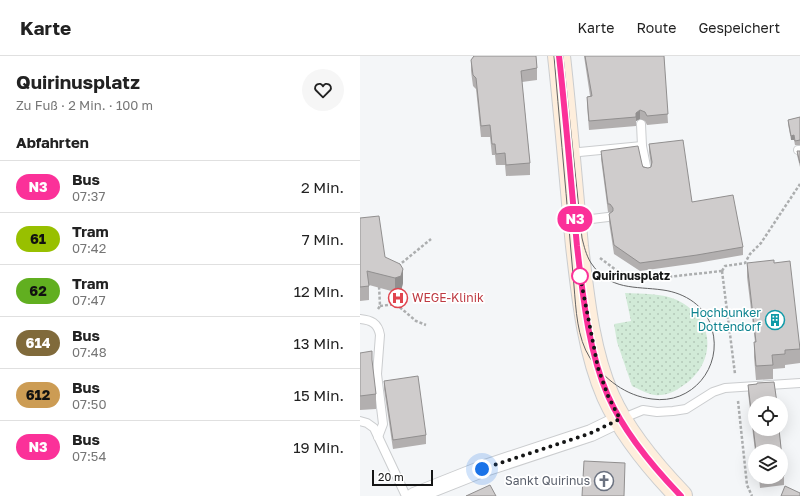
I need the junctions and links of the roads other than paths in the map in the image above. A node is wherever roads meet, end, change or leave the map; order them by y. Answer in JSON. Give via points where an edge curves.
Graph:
{"nodes":[{"id":1,"x":559,"y":56,"type":"edge"},
{"id":2,"x":641,"y":124,"type":"dead end"},
{"id":3,"x":642,"y":146,"type":"junction"},
{"id":4,"x":569,"y":153,"type":"junction"},
{"id":5,"x":647,"y":171,"type":"edge"},
{"id":6,"x":608,"y":217,"type":"edge"},
{"id":7,"x":575,"y":220,"type":"junction"},
{"id":8,"x":360,"y":319,"type":"edge"},
{"id":9,"x":800,"y":383,"type":"edge"},
{"id":10,"x":620,"y":419,"type":"junction"},
{"id":11,"x":360,"y":421,"type":"edge"},
{"id":12,"x":378,"y":437,"type":"junction"},
{"id":13,"x":406,"y":496,"type":"edge"},
{"id":14,"x":414,"y":496,"type":"edge"},
{"id":15,"x":681,"y":496,"type":"edge"}],
"edges":[{"from":1,"to":4,"type":"main road"},
{"from":2,"to":3,"type":"lane"},
{"from":3,"to":4,"type":"lane"},
{"from":3,"to":5,"type":"lane"},
{"from":4,"to":7,"type":"main road"},
{"from":6,"to":7,"type":"lane"},
{"from":7,"to":10,"type":"main road","via":[[584,300],[598,368]]},
{"from":8,"to":12,"type":"lane","via":[[370,320],[376,324],[380,335],[377,374],[383,424]]},
{"from":9,"to":10,"type":"lane","via":[[725,388],[713,392],[686,409],[657,412],[643,410]]},
{"from":10,"to":14,"type":"street","via":[[591,433],[482,469]]},
{"from":10,"to":15,"type":"main road","via":[[648,458]]},
{"from":11,"to":12,"type":"lane","via":[[374,428]]},
{"from":12,"to":13,"type":"lane"}]}
